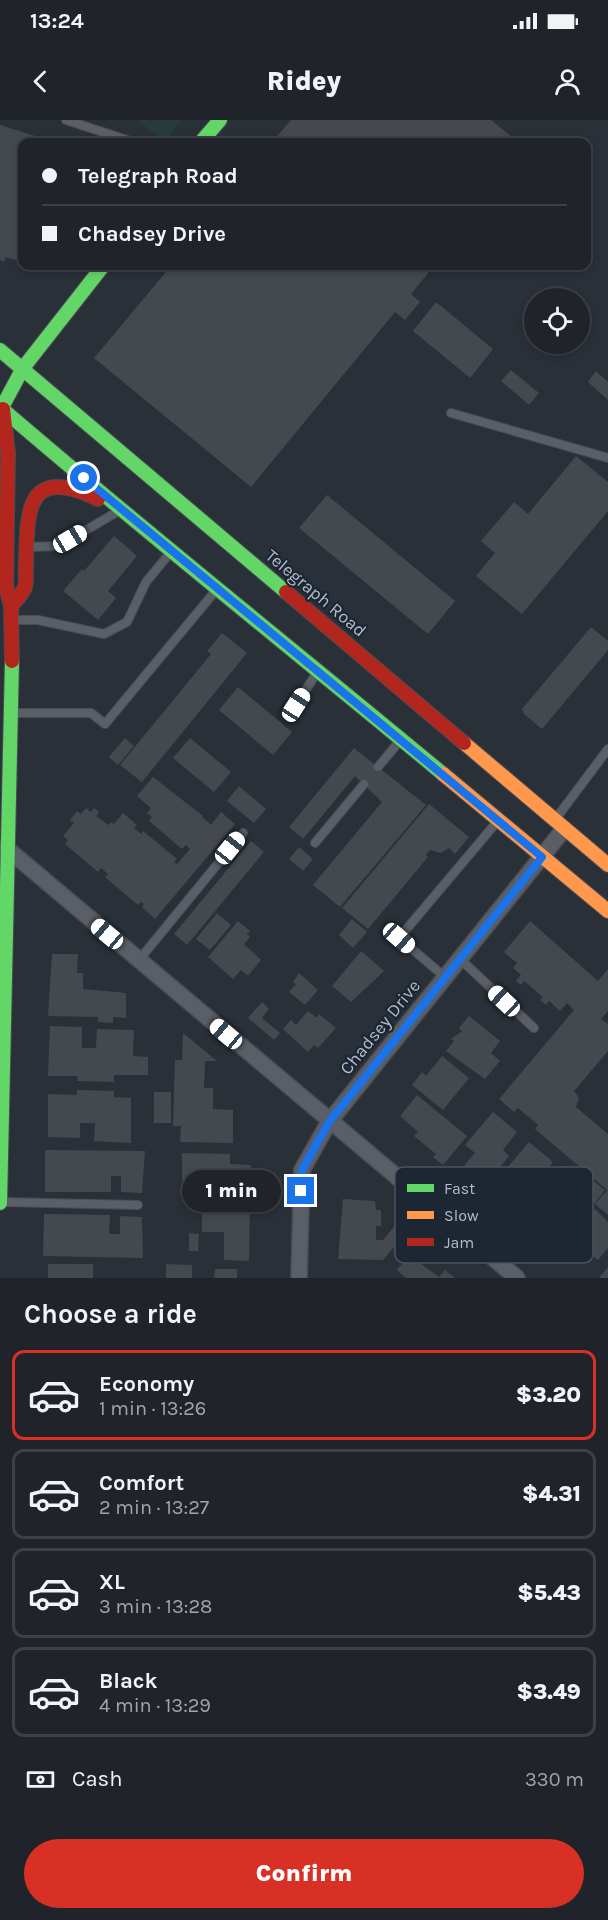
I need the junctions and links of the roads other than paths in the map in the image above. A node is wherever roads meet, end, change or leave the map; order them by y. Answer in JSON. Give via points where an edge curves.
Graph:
{"nodes":[{"id":1,"x":66,"y":120,"type":"edge"},
{"id":2,"x":220,"y":120,"type":"edge"},
{"id":3,"x":121,"y":138,"type":"edge"},
{"id":4,"x":204,"y":138,"type":"edge"},
{"id":5,"x":101,"y":270,"type":"edge"},
{"id":6,"x":0,"y":350,"type":"edge"},
{"id":7,"x":23,"y":368,"type":"junction"},
{"id":8,"x":1,"y":409,"type":"edge"},
{"id":9,"x":451,"y":413,"type":"dead end"},
{"id":10,"x":608,"y":458,"type":"edge"},
{"id":11,"x":120,"y":510,"type":"junction"},
{"id":12,"x":26,"y":548,"type":"junction"},
{"id":13,"x":172,"y":550,"type":"junction"},
{"id":14,"x":219,"y":587,"type":"junction"},
{"id":15,"x":11,"y":613,"type":"junction"},
{"id":16,"x":318,"y":670,"type":"junction"},
{"id":17,"x":296,"y":705,"type":"dead end"},
{"id":18,"x":12,"y":713,"type":"junction"},
{"id":19,"x":401,"y":739,"type":"junction"},
{"id":20,"x":608,"y":749,"type":"edge"},
{"id":21,"x":378,"y":767,"type":"dead end"},
{"id":22,"x":364,"y":784,"type":"dead end"},
{"id":23,"x":498,"y":820,"type":"junction"},
{"id":24,"x":559,"y":825,"type":"junction"},
{"id":25,"x":243,"y":832,"type":"dead end"},
{"id":26,"x":315,"y":843,"type":"dead end"},
{"id":27,"x":4,"y":846,"type":"edge"},
{"id":28,"x":542,"y":857,"type":"junction"},
{"id":29,"x":608,"y":865,"type":"edge"},
{"id":30,"x":608,"y":911,"type":"edge"},
{"id":31,"x":460,"y":959,"type":"junction"},
{"id":32,"x":140,"y":960,"type":"junction"},
{"id":33,"x":446,"y":977,"type":"junction"},
{"id":34,"x":534,"y":1028,"type":"dead end"},
{"id":35,"x":329,"y":1122,"type":"junction"},
{"id":36,"x":395,"y":1177,"type":"edge"},
{"id":37,"x":0,"y":1203,"type":"edge"},
{"id":38,"x":138,"y":1205,"type":"dead end"},
{"id":39,"x":499,"y":1263,"type":"edge"},
{"id":40,"x":299,"y":1278,"type":"edge"},
{"id":41,"x":517,"y":1278,"type":"edge"}],
"edges":[{"from":1,"to":3,"type":"lane"},
{"from":2,"to":4,"type":"main road"},
{"from":5,"to":7,"type":"main road"},
{"from":6,"to":7,"type":"main road","name":"Telegraph Road"},
{"from":7,"to":8,"type":"main road"},
{"from":7,"to":24,"type":"main road","name":"Telegraph Road"},
{"from":8,"to":11,"type":"main road"},
{"from":8,"to":15,"type":"main road","via":[[8,453],[6,586]]},
{"from":9,"to":10,"type":"lane"},
{"from":11,"to":12,"type":"lane","via":[[59,546]]},
{"from":11,"to":12,"type":"main road","via":[[81,490],[62,486],[45,490],[30,504]]},
{"from":11,"to":13,"type":"main road"},
{"from":12,"to":15,"type":"main road","via":[[25,588]]},
{"from":13,"to":14,"type":"main road"},
{"from":13,"to":15,"type":"lane","via":[[146,582],[127,622],[104,634]]},
{"from":14,"to":16,"type":"main road"},
{"from":14,"to":18,"type":"lane","via":[[105,724],[91,712]]},
{"from":15,"to":18,"type":"main road"},
{"from":16,"to":17,"type":"lane"},
{"from":16,"to":19,"type":"main road"},
{"from":18,"to":27,"type":"main road"},
{"from":19,"to":21,"type":"lane"},
{"from":19,"to":23,"type":"main road"},
{"from":20,"to":24,"type":"lane"},
{"from":22,"to":26,"type":"lane"},
{"from":23,"to":28,"type":"main road"},
{"from":23,"to":33,"type":"lane","via":[[399,938]]},
{"from":24,"to":28,"type":"street","name":"Chadsey Drive"},
{"from":24,"to":29,"type":"main road","name":"Telegraph Road"},
{"from":25,"to":32,"type":"lane"},
{"from":27,"to":32,"type":"street"},
{"from":27,"to":37,"type":"main road"},
{"from":28,"to":30,"type":"main road"},
{"from":28,"to":31,"type":"street","name":"Chadsey Drive"},
{"from":31,"to":33,"type":"street","name":"Chadsey Drive"},
{"from":31,"to":34,"type":"lane"},
{"from":32,"to":35,"type":"street"},
{"from":33,"to":35,"type":"street","name":"Chadsey Drive"},
{"from":35,"to":36,"type":"street"},
{"from":35,"to":40,"type":"street","name":"Chadsey Drive","via":[[302,1170]]},
{"from":37,"to":38,"type":"lane"},
{"from":39,"to":41,"type":"street"}]}
